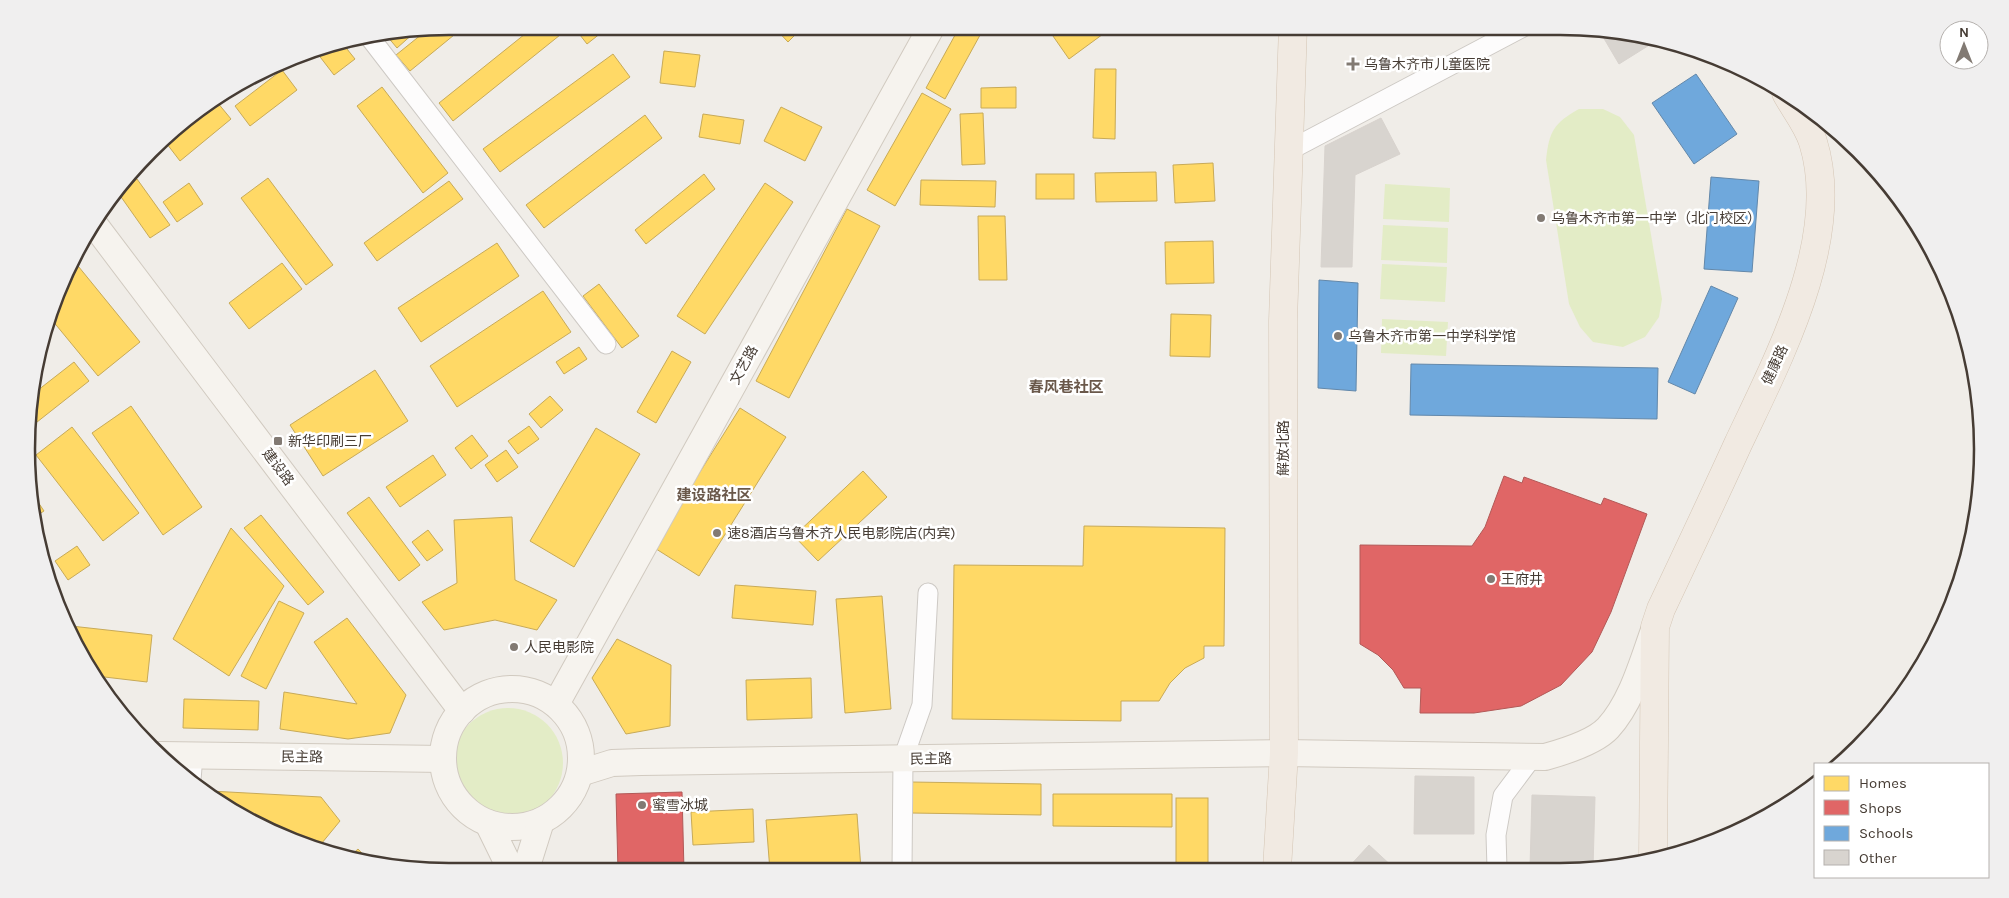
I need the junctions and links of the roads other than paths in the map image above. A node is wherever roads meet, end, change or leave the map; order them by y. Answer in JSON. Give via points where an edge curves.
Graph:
{"nodes":[{"id":1,"x":927,"y":35,"type":"edge"},
{"id":2,"x":1293,"y":35,"type":"edge"},
{"id":3,"x":1508,"y":35,"type":"edge"},
{"id":4,"x":373,"y":42,"type":"edge"},
{"id":5,"x":1795,"y":109,"type":"edge"},
{"id":6,"x":1288,"y":151,"type":"junction"},
{"id":7,"x":98,"y":229,"type":"edge"},
{"id":8,"x":606,"y":344,"type":"dead end"},
{"id":9,"x":928,"y":593,"type":"dead end"},
{"id":10,"x":1655,"y":627,"type":"junction"},
{"id":11,"x":556,"y":704,"type":"junction"},
{"id":12,"x":462,"y":711,"type":"junction"},
{"id":13,"x":1284,"y":754,"type":"junction"},
{"id":14,"x":1534,"y":756,"type":"junction"},
{"id":15,"x":443,"y":759,"type":"junction"},
{"id":16,"x":903,"y":759,"type":"junction"},
{"id":17,"x":179,"y":762,"type":"edge"},
{"id":18,"x":192,"y":768,"type":"edge"},
{"id":19,"x":580,"y":773,"type":"junction"},
{"id":20,"x":541,"y":821,"type":"junction"},
{"id":21,"x":488,"y":823,"type":"junction"},
{"id":22,"x":1652,"y":852,"type":"edge"},
{"id":23,"x":508,"y":863,"type":"edge"},
{"id":24,"x":528,"y":863,"type":"edge"},
{"id":25,"x":902,"y":863,"type":"edge"},
{"id":26,"x":1277,"y":863,"type":"edge"},
{"id":27,"x":1497,"y":863,"type":"edge"}],
"edges":[{"from":1,"to":11,"type":"street","name":"文艺路"},
{"from":2,"to":6,"type":"main road","name":"解放北路"},
{"from":3,"to":6,"type":"street"},
{"from":4,"to":8,"type":"street"},
{"from":5,"to":10,"type":"main road","name":"健康路","via":[[1813,141],[1820,179],[1820,224],[1808,277],[1788,338]]},
{"from":6,"to":13,"type":"main road","name":"解放北路","via":[[1282,321]]},
{"from":7,"to":12,"type":"street","name":"建设路"},
{"from":9,"to":16,"type":"street","via":[[922,704]]},
{"from":10,"to":14,"type":"street","name":"民主路","via":[[1636,680],[1607,729],[1566,751],[1544,757]]},
{"from":10,"to":22,"type":"main road","name":"健康路"},
{"from":11,"to":12,"type":"street","via":[[538,694],[518,689],[497,691],[478,698]]},
{"from":11,"to":19,"type":"street","via":[[578,735],[582,754]]},
{"from":12,"to":15,"type":"street","via":[[451,725]]},
{"from":13,"to":14,"type":"street","name":"民主路"},
{"from":13,"to":16,"type":"street","name":"民主路"},
{"from":13,"to":26,"type":"main road","name":"解放北路"},
{"from":14,"to":27,"type":"street","via":[[1503,796],[1496,835]]},
{"from":15,"to":18,"type":"street","name":"民主路"},
{"from":15,"to":21,"type":"street","via":[[446,779],[456,798],[470,813]]},
{"from":16,"to":19,"type":"street","name":"民主路","via":[[612,762]]},
{"from":16,"to":25,"type":"street"},
{"from":17,"to":18,"type":"street","name":"民主路"},
{"from":19,"to":20,"type":"street","via":[[572,793]]},
{"from":20,"to":21,"type":"street","via":[[506,827]]},
{"from":20,"to":24,"type":"street"},
{"from":21,"to":23,"type":"street"}]}
